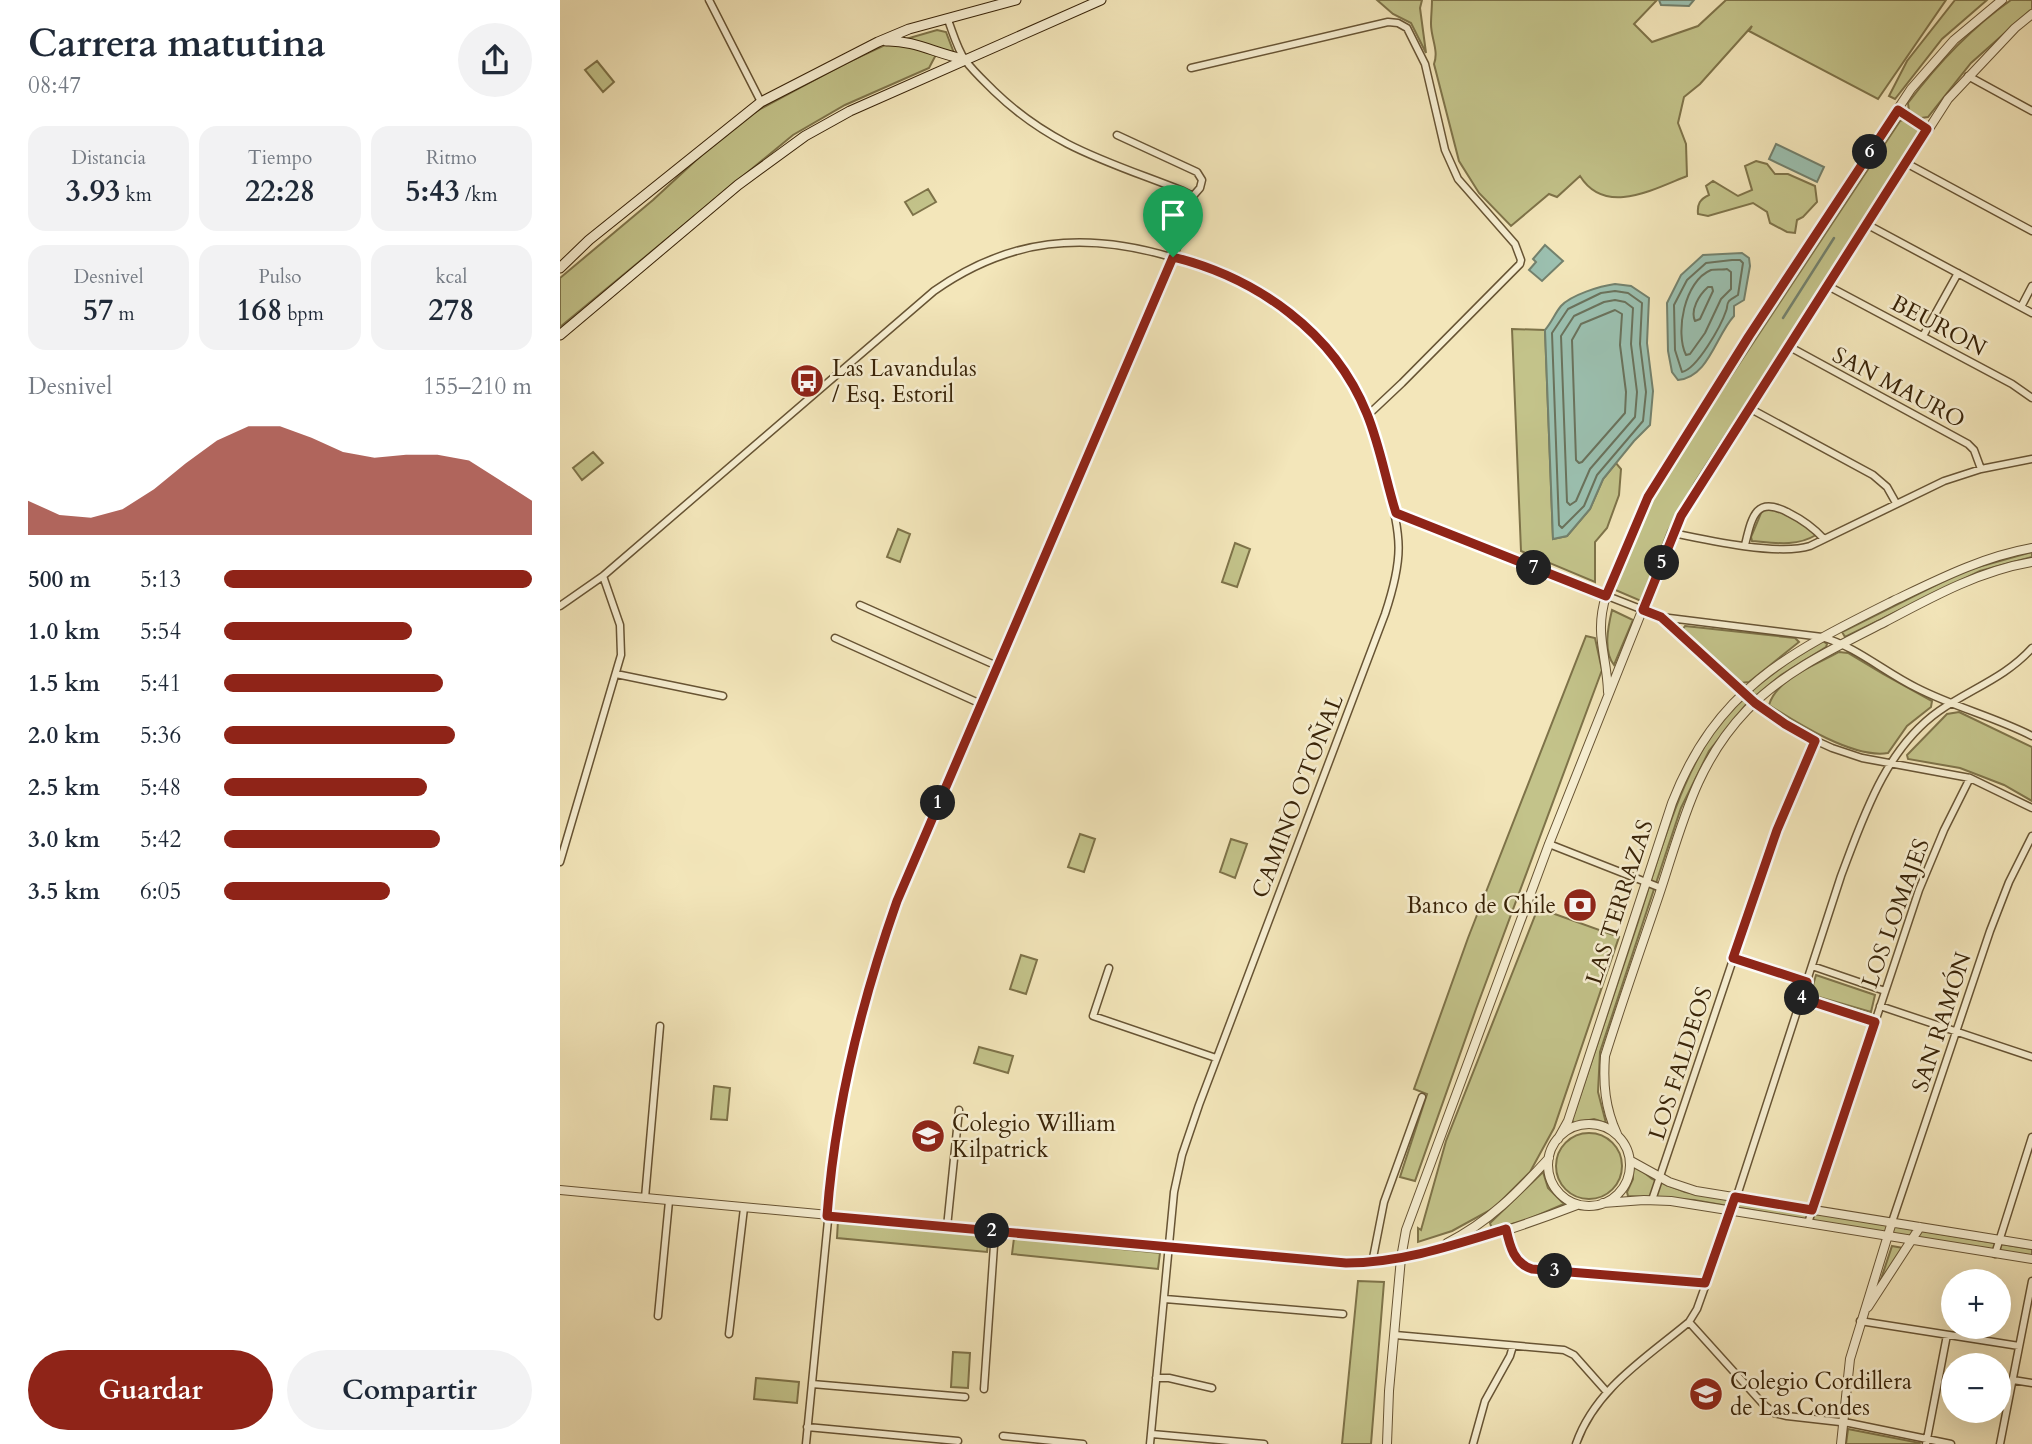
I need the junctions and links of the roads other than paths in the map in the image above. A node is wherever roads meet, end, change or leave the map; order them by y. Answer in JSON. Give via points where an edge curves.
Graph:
{"nodes":[{"id":1,"x":709,"y":0,"type":"edge"},
{"id":2,"x":1016,"y":0,"type":"edge"},
{"id":3,"x":1101,"y":0,"type":"edge"},
{"id":4,"x":2003,"y":0,"type":"edge"},
{"id":5,"x":2032,"y":14,"type":"edge"},
{"id":6,"x":948,"y":20,"type":"junction"},
{"id":7,"x":878,"y":42,"type":"junction"},
{"id":8,"x":940,"y":54,"type":"junction"},
{"id":9,"x":964,"y":59,"type":"junction"},
{"id":10,"x":1191,"y":68,"type":"dead end"},
{"id":11,"x":929,"y":74,"type":"junction"},
{"id":12,"x":1968,"y":76,"type":"junction"},
{"id":13,"x":761,"y":102,"type":"junction"},
{"id":14,"x":1898,"y":110,"type":"junction"},
{"id":15,"x":2032,"y":111,"type":"edge"},
{"id":16,"x":1927,"y":129,"type":"junction"},
{"id":17,"x":1117,"y":135,"type":"dead end"},
{"id":18,"x":1906,"y":163,"type":"junction"},
{"id":19,"x":1194,"y":196,"type":"junction"},
{"id":20,"x":1868,"y":225,"type":"junction"},
{"id":21,"x":2032,"y":231,"type":"edge"},
{"id":22,"x":1173,"y":257,"type":"junction"},
{"id":23,"x":560,"y":268,"type":"edge"},
{"id":24,"x":1958,"y":273,"type":"junction"},
{"id":25,"x":1828,"y":285,"type":"junction"},
{"id":26,"x":2032,"y":286,"type":"edge"},
{"id":27,"x":2021,"y":307,"type":"junction"},
{"id":28,"x":2032,"y":313,"type":"edge"},
{"id":29,"x":560,"y":335,"type":"edge"},
{"id":30,"x":1923,"y":336,"type":"junction"},
{"id":31,"x":1788,"y":346,"type":"junction"},
{"id":32,"x":2032,"y":398,"type":"edge"},
{"id":33,"x":1749,"y":408,"type":"junction"},
{"id":34,"x":1368,"y":415,"type":"junction"},
{"id":35,"x":2032,"y":459,"type":"edge"},
{"id":36,"x":1981,"y":469,"type":"junction"},
{"id":37,"x":1896,"y":503,"type":"junction"},
{"id":38,"x":1396,"y":513,"type":"junction"},
{"id":39,"x":1673,"y":533,"type":"junction"},
{"id":40,"x":1824,"y":539,"type":"junction"},
{"id":41,"x":1745,"y":545,"type":"junction"},
{"id":42,"x":2032,"y":548,"type":"edge"},
{"id":43,"x":2032,"y":562,"type":"edge"},
{"id":44,"x":603,"y":576,"type":"junction"},
{"id":45,"x":1942,"y":577,"type":"junction"},
{"id":46,"x":1949,"y":590,"type":"junction"},
{"id":47,"x":1606,"y":596,"type":"junction"},
{"id":48,"x":859,"y":605,"type":"dead end"},
{"id":49,"x":560,"y":606,"type":"edge"},
{"id":50,"x":1643,"y":610,"type":"junction"},
{"id":51,"x":1661,"y":617,"type":"junction"},
{"id":52,"x":1822,"y":637,"type":"junction"},
{"id":53,"x":835,"y":638,"type":"dead end"},
{"id":54,"x":1843,"y":643,"type":"junction"},
{"id":55,"x":2032,"y":648,"type":"edge"},
{"id":56,"x":997,"y":666,"type":"junction"},
{"id":57,"x":616,"y":674,"type":"junction"},
{"id":58,"x":1744,"y":692,"type":"junction"},
{"id":59,"x":1608,"y":695,"type":"junction"},
{"id":60,"x":723,"y":696,"type":"dead end"},
{"id":61,"x":1755,"y":703,"type":"junction"},
{"id":62,"x":981,"y":704,"type":"junction"},
{"id":63,"x":1950,"y":704,"type":"junction"},
{"id":64,"x":2032,"y":736,"type":"edge"},
{"id":65,"x":1815,"y":741,"type":"junction"},
{"id":66,"x":1694,"y":756,"type":"junction"},
{"id":67,"x":1706,"y":764,"type":"junction"},
{"id":68,"x":1890,"y":765,"type":"junction"},
{"id":69,"x":1970,"y":778,"type":"junction"},
{"id":70,"x":2032,"y":808,"type":"edge"},
{"id":71,"x":2032,"y":836,"type":"edge"},
{"id":72,"x":1549,"y":844,"type":"junction"},
{"id":73,"x":560,"y":862,"type":"edge"},
{"id":74,"x":1647,"y":882,"type":"junction"},
{"id":75,"x":1661,"y":888,"type":"junction"},
{"id":76,"x":1733,"y":958,"type":"junction"},
{"id":77,"x":1812,"y":967,"type":"junction"},
{"id":78,"x":1109,"y":968,"type":"dead end"},
{"id":79,"x":1807,"y":982,"type":"junction"},
{"id":80,"x":1885,"y":991,"type":"junction"},
{"id":81,"x":1608,"y":998,"type":"junction"},
{"id":82,"x":1801,"y":998,"type":"junction"},
{"id":83,"x":1622,"y":1003,"type":"junction"},
{"id":84,"x":1880,"y":1006,"type":"junction"},
{"id":85,"x":1875,"y":1022,"type":"junction"},
{"id":86,"x":660,"y":1026,"type":"dead end"},
{"id":87,"x":1956,"y":1032,"type":"junction"},
{"id":88,"x":2032,"y":1057,"type":"edge"},
{"id":89,"x":1216,"y":1058,"type":"junction"},
{"id":90,"x":1422,"y":1097,"type":"dead end"},
{"id":91,"x":959,"y":1110,"type":"dead end"},
{"id":92,"x":1617,"y":1134,"type":"junction"},
{"id":93,"x":2032,"y":1137,"type":"edge"},
{"id":94,"x":1558,"y":1139,"type":"junction"},
{"id":95,"x":1549,"y":1158,"type":"junction"},
{"id":96,"x":1631,"y":1161,"type":"junction"},
{"id":97,"x":1660,"y":1178,"type":"junction"},
{"id":98,"x":560,"y":1190,"type":"edge"},
{"id":99,"x":1735,"y":1197,"type":"junction"},
{"id":100,"x":645,"y":1198,"type":"junction"},
{"id":101,"x":669,"y":1200,"type":"junction"},
{"id":102,"x":1652,"y":1200,"type":"junction"},
{"id":103,"x":1603,"y":1203,"type":"junction"},
{"id":104,"x":1577,"y":1205,"type":"junction"},
{"id":105,"x":744,"y":1208,"type":"junction"},
{"id":106,"x":1812,"y":1210,"type":"junction"},
{"id":107,"x":1732,"y":1211,"type":"junction"},
{"id":108,"x":827,"y":1216,"type":"junction"},
{"id":109,"x":1892,"y":1222,"type":"junction"},
{"id":110,"x":1808,"y":1223,"type":"junction"},
{"id":111,"x":947,"y":1227,"type":"junction"},
{"id":112,"x":1920,"y":1227,"type":"junction"},
{"id":113,"x":1506,"y":1229,"type":"junction"},
{"id":114,"x":995,"y":1231,"type":"junction"},
{"id":115,"x":1888,"y":1236,"type":"junction"},
{"id":116,"x":1913,"y":1240,"type":"junction"},
{"id":117,"x":1998,"y":1240,"type":"junction"},
{"id":118,"x":2032,"y":1245,"type":"edge"},
{"id":119,"x":1169,"y":1247,"type":"junction"},
{"id":120,"x":1429,"y":1251,"type":"junction"},
{"id":121,"x":1996,"y":1254,"type":"junction"},
{"id":122,"x":1401,"y":1258,"type":"junction"},
{"id":123,"x":2032,"y":1259,"type":"edge"},
{"id":124,"x":1372,"y":1262,"type":"junction"},
{"id":125,"x":2032,"y":1281,"type":"edge"},
{"id":126,"x":1705,"y":1283,"type":"junction"},
{"id":127,"x":1165,"y":1298,"type":"junction"},
{"id":128,"x":1343,"y":1314,"type":"dead end"},
{"id":129,"x":658,"y":1315,"type":"dead end"},
{"id":130,"x":1861,"y":1318,"type":"junction"},
{"id":131,"x":1689,"y":1322,"type":"junction"},
{"id":132,"x":729,"y":1334,"type":"dead end"},
{"id":133,"x":1941,"y":1334,"type":"edge"},
{"id":134,"x":1395,"y":1335,"type":"junction"},
{"id":135,"x":1946,"y":1339,"type":"edge"},
{"id":136,"x":1973,"y":1339,"type":"edge"},
{"id":137,"x":1513,"y":1346,"type":"junction"},
{"id":138,"x":2019,"y":1346,"type":"junction"},
{"id":139,"x":1156,"y":1378,"type":"junction"},
{"id":140,"x":2013,"y":1380,"type":"junction"},
{"id":141,"x":2032,"y":1383,"type":"edge"},
{"id":142,"x":812,"y":1384,"type":"junction"},
{"id":143,"x":1212,"y":1388,"type":"dead end"},
{"id":144,"x":984,"y":1389,"type":"dead end"},
{"id":145,"x":1606,"y":1391,"type":"junction"},
{"id":146,"x":965,"y":1397,"type":"dead end"},
{"id":147,"x":1843,"y":1423,"type":"junction"},
{"id":148,"x":807,"y":1427,"type":"junction"},
{"id":149,"x":1152,"y":1434,"type":"junction"},
{"id":150,"x":1003,"y":1436,"type":"dead end"},
{"id":151,"x":958,"y":1441,"type":"dead end"},
{"id":152,"x":1927,"y":1442,"type":"edge"},
{"id":153,"x":806,"y":1444,"type":"edge"},
{"id":154,"x":1083,"y":1444,"type":"edge"},
{"id":155,"x":1150,"y":1444,"type":"edge"},
{"id":156,"x":1264,"y":1444,"type":"edge"},
{"id":157,"x":1387,"y":1444,"type":"edge"},
{"id":158,"x":1473,"y":1444,"type":"edge"},
{"id":159,"x":1576,"y":1444,"type":"edge"},
{"id":160,"x":1841,"y":1444,"type":"edge"},
{"id":161,"x":1951,"y":1444,"type":"edge"},
{"id":162,"x":2000,"y":1444,"type":"edge"}],
"edges":[{"from":1,"to":13,"type":"street"},
{"from":2,"to":6,"type":"main road"},
{"from":3,"to":9,"type":"main road"},
{"from":4,"to":14,"type":"street","via":[[1947,47]]},
{"from":5,"to":12,"type":"street"},
{"from":6,"to":7,"type":"main road"},
{"from":6,"to":9,"type":"street"},
{"from":7,"to":8,"type":"main road","via":[[912,43]]},
{"from":7,"to":13,"type":"main road"},
{"from":8,"to":9,"type":"main road"},
{"from":8,"to":11,"type":"main road"},
{"from":9,"to":11,"type":"main road"},
{"from":9,"to":19,"type":"street","via":[[1014,109],[1051,137]]},
{"from":10,"to":34,"type":"street","via":[[1388,22],[1407,28],[1424,64],[1454,171],[1515,244],[1521,260]]},
{"from":11,"to":29,"type":"main road","via":[[843,114],[782,152]]},
{"from":12,"to":15,"type":"street"},
{"from":12,"to":16,"type":"street"},
{"from":13,"to":23,"type":"main road"},
{"from":14,"to":16,"type":"street"},
{"from":14,"to":47,"type":"street","via":[[1648,497]]},
{"from":16,"to":18,"type":"street"},
{"from":17,"to":19,"type":"street","via":[[1197,172],[1202,180]]},
{"from":18,"to":20,"type":"street"},
{"from":18,"to":21,"type":"street"},
{"from":19,"to":22,"type":"street","via":[[1195,206]]},
{"from":20,"to":24,"type":"street"},
{"from":20,"to":25,"type":"street"},
{"from":22,"to":34,"type":"street","name":"CAMINO OTOÑAL","via":[[1232,277],[1293,316],[1341,368]]},
{"from":22,"to":44,"type":"street","name":"CAMINO OTOÑAL","via":[[1121,244],[1070,242],[1020,249],[961,273],[934,291]]},
{"from":22,"to":56,"type":"street"},
{"from":24,"to":27,"type":"street"},
{"from":24,"to":30,"type":"street"},
{"from":25,"to":30,"type":"street","name":"BEURON"},
{"from":25,"to":31,"type":"street"},
{"from":26,"to":27,"type":"street"},
{"from":27,"to":28,"type":"street"},
{"from":30,"to":32,"type":"street","name":"BEURON"},
{"from":31,"to":33,"type":"street"},
{"from":31,"to":36,"type":"street","name":"SAN MAURO","via":[[1968,444]]},
{"from":33,"to":37,"type":"street","via":[[1873,475]]},
{"from":33,"to":39,"type":"street"},
{"from":34,"to":38,"type":"street","name":"CAMINO OTOÑAL"},
{"from":35,"to":36,"type":"street"},
{"from":36,"to":37,"type":"street","via":[[1929,486]]},
{"from":37,"to":40,"type":"street"},
{"from":38,"to":47,"type":"street"},
{"from":38,"to":89,"type":"street","name":"CAMINO OTOÑAL","via":[[1400,555],[1394,589]]},
{"from":39,"to":41,"type":"street"},
{"from":39,"to":50,"type":"street"},
{"from":40,"to":41,"type":"street","via":[[1796,550]]},
{"from":40,"to":41,"type":"street","via":[[1805,521],[1768,504],[1756,513]]},
{"from":42,"to":45,"type":"street","name":"LAS TERRAZAS","via":[[1984,559]]},
{"from":43,"to":46,"type":"street","name":"LAS TERRAZAS"},
{"from":44,"to":49,"type":"street","name":"CAMINO OTOÑAL"},
{"from":44,"to":57,"type":"street","via":[[620,625]]},
{"from":45,"to":46,"type":"street"},
{"from":45,"to":52,"type":"street","name":"LAS TERRAZAS"},
{"from":46,"to":54,"type":"street","name":"LAS TERRAZAS"},
{"from":47,"to":50,"type":"street"},
{"from":47,"to":59,"type":"street","via":[[1600,634]]},
{"from":48,"to":56,"type":"street"},
{"from":50,"to":51,"type":"street"},
{"from":50,"to":59,"type":"street"},
{"from":51,"to":52,"type":"street"},
{"from":51,"to":58,"type":"street"},
{"from":52,"to":54,"type":"street"},
{"from":52,"to":58,"type":"street","name":"LAS TERRAZAS"},
{"from":53,"to":62,"type":"street"},
{"from":54,"to":61,"type":"street","name":"LAS TERRAZAS","via":[[1810,661]]},
{"from":54,"to":63,"type":"street"},
{"from":55,"to":63,"type":"street","via":[[2000,676]]},
{"from":56,"to":62,"type":"street"},
{"from":57,"to":60,"type":"street"},
{"from":57,"to":73,"type":"street"},
{"from":58,"to":61,"type":"street"},
{"from":58,"to":66,"type":"street","name":"LAS TERRAZAS"},
{"from":59,"to":72,"type":"street"},
{"from":61,"to":65,"type":"street"},
{"from":61,"to":67,"type":"street","name":"LAS TERRAZAS"},
{"from":62,"to":108,"type":"street","via":[[912,862],[870,981],[841,1107]]},
{"from":63,"to":64,"type":"street"},
{"from":63,"to":68,"type":"street","via":[[1917,730]]},
{"from":65,"to":68,"type":"street"},
{"from":65,"to":76,"type":"street","name":"LOS FALDEOS","via":[[1777,830]]},
{"from":66,"to":67,"type":"street"},
{"from":66,"to":74,"type":"street","name":"LAS TERRAZAS","via":[[1672,803]]},
{"from":67,"to":75,"type":"street","name":"LAS TERRAZAS","via":[[1685,809]]},
{"from":68,"to":69,"type":"street"},
{"from":68,"to":77,"type":"street","via":[[1851,852]]},
{"from":69,"to":70,"type":"street"},
{"from":69,"to":80,"type":"street","name":"LOS LOMAJES","via":[[1927,869]]},
{"from":71,"to":87,"type":"street","name":"SAN RAMÓN","via":[[2000,904]]},
{"from":72,"to":74,"type":"street"},
{"from":72,"to":122,"type":"street","via":[[1406,1230]]},
{"from":74,"to":75,"type":"street"},
{"from":74,"to":81,"type":"street","name":"LAS TERRAZAS"},
{"from":75,"to":83,"type":"street","name":"LAS TERRAZAS"},
{"from":76,"to":79,"type":"street"},
{"from":76,"to":97,"type":"street","name":"LOS FALDEOS"},
{"from":77,"to":79,"type":"street"},
{"from":77,"to":80,"type":"street"},
{"from":78,"to":89,"type":"street","via":[[1093,1016]]},
{"from":79,"to":82,"type":"street"},
{"from":80,"to":84,"type":"street","name":"LOS LOMAJES"},
{"from":81,"to":83,"type":"street"},
{"from":81,"to":94,"type":"street","name":"LAS TERRAZAS"},
{"from":82,"to":85,"type":"street"},
{"from":82,"to":99,"type":"street"},
{"from":83,"to":92,"type":"street","name":"LAS TERRAZAS","via":[[1604,1071],[1606,1107]]},
{"from":84,"to":85,"type":"street","name":"LOS LOMAJES"},
{"from":84,"to":87,"type":"street"},
{"from":85,"to":106,"type":"street","name":"LOS LOMAJES"},
{"from":86,"to":100,"type":"street"},
{"from":87,"to":88,"type":"street"},
{"from":87,"to":109,"type":"street","name":"SAN RAMÓN"},
{"from":89,"to":119,"type":"street","name":"CAMINO OTOÑAL","via":[[1178,1173]]},
{"from":90,"to":124,"type":"street","via":[[1384,1202]]},
{"from":91,"to":111,"type":"street"},
{"from":92,"to":94,"type":"street","via":[[1605,1126],[1586,1124],[1567,1130]]},
{"from":92,"to":96,"type":"street"},
{"from":93,"to":117,"type":"street"},
{"from":94,"to":95,"type":"street"},
{"from":95,"to":104,"type":"street","via":[[1552,1185]]},
{"from":95,"to":120,"type":"street","via":[[1498,1210]]},
{"from":96,"to":97,"type":"street"},
{"from":96,"to":103,"type":"street","via":[[1630,1177],[1622,1191]]},
{"from":97,"to":99,"type":"street","via":[[1687,1189]]},
{"from":97,"to":102,"type":"street","name":"LOS FALDEOS"},
{"from":98,"to":100,"type":"street"},
{"from":99,"to":106,"type":"street"},
{"from":99,"to":107,"type":"street"},
{"from":100,"to":101,"type":"street"},
{"from":101,"to":105,"type":"street"},
{"from":101,"to":129,"type":"street"},
{"from":102,"to":103,"type":"street"},
{"from":102,"to":107,"type":"street"},
{"from":103,"to":104,"type":"street"},
{"from":104,"to":113,"type":"street"},
{"from":105,"to":108,"type":"street"},
{"from":105,"to":132,"type":"street"},
{"from":106,"to":109,"type":"street"},
{"from":106,"to":110,"type":"street","name":"LOS LOMAJES"},
{"from":107,"to":110,"type":"street"},
{"from":107,"to":126,"type":"street"},
{"from":108,"to":111,"type":"street"},
{"from":108,"to":142,"type":"street"},
{"from":109,"to":112,"type":"street"},
{"from":109,"to":115,"type":"street"},
{"from":110,"to":115,"type":"street"},
{"from":111,"to":114,"type":"street"},
{"from":112,"to":116,"type":"street"},
{"from":112,"to":117,"type":"street"},
{"from":113,"to":120,"type":"street"},
{"from":113,"to":126,"type":"street","via":[[1514,1255],[1532,1269]]},
{"from":114,"to":119,"type":"street"},
{"from":114,"to":144,"type":"street"},
{"from":115,"to":116,"type":"street"},
{"from":115,"to":130,"type":"street"},
{"from":116,"to":121,"type":"street"},
{"from":116,"to":130,"type":"street"},
{"from":117,"to":118,"type":"street"},
{"from":117,"to":121,"type":"street"},
{"from":119,"to":124,"type":"street"},
{"from":119,"to":127,"type":"street","name":"CAMINO OTOÑAL"},
{"from":120,"to":122,"type":"street"},
{"from":121,"to":123,"type":"street"},
{"from":122,"to":124,"type":"street"},
{"from":122,"to":134,"type":"street"},
{"from":125,"to":138,"type":"street"},
{"from":126,"to":131,"type":"street"},
{"from":127,"to":128,"type":"street"},
{"from":127,"to":139,"type":"street","name":"CAMINO OTOÑAL"},
{"from":130,"to":133,"type":"street"},
{"from":130,"to":147,"type":"street","via":[[1850,1359]]},
{"from":131,"to":145,"type":"street"},
{"from":131,"to":147,"type":"street","via":[[1770,1410]]},
{"from":134,"to":137,"type":"street"},
{"from":134,"to":157,"type":"street"},
{"from":135,"to":152,"type":"street"},
{"from":136,"to":138,"type":"street"},
{"from":137,"to":145,"type":"street","via":[[1567,1351]]},
{"from":137,"to":158,"type":"street","via":[[1485,1401]]},
{"from":138,"to":140,"type":"street"},
{"from":139,"to":143,"type":"street"},
{"from":139,"to":149,"type":"street","name":"CAMINO OTOÑAL"},
{"from":140,"to":141,"type":"street"},
{"from":140,"to":162,"type":"street"},
{"from":142,"to":146,"type":"street"},
{"from":142,"to":148,"type":"street"},
{"from":145,"to":159,"type":"street"},
{"from":147,"to":152,"type":"street"},
{"from":147,"to":160,"type":"street"},
{"from":148,"to":151,"type":"street"},
{"from":148,"to":153,"type":"street"},
{"from":149,"to":155,"type":"street","name":"CAMINO OTOÑAL"},
{"from":149,"to":156,"type":"street"},
{"from":150,"to":154,"type":"street"},
{"from":152,"to":161,"type":"street"}]}
